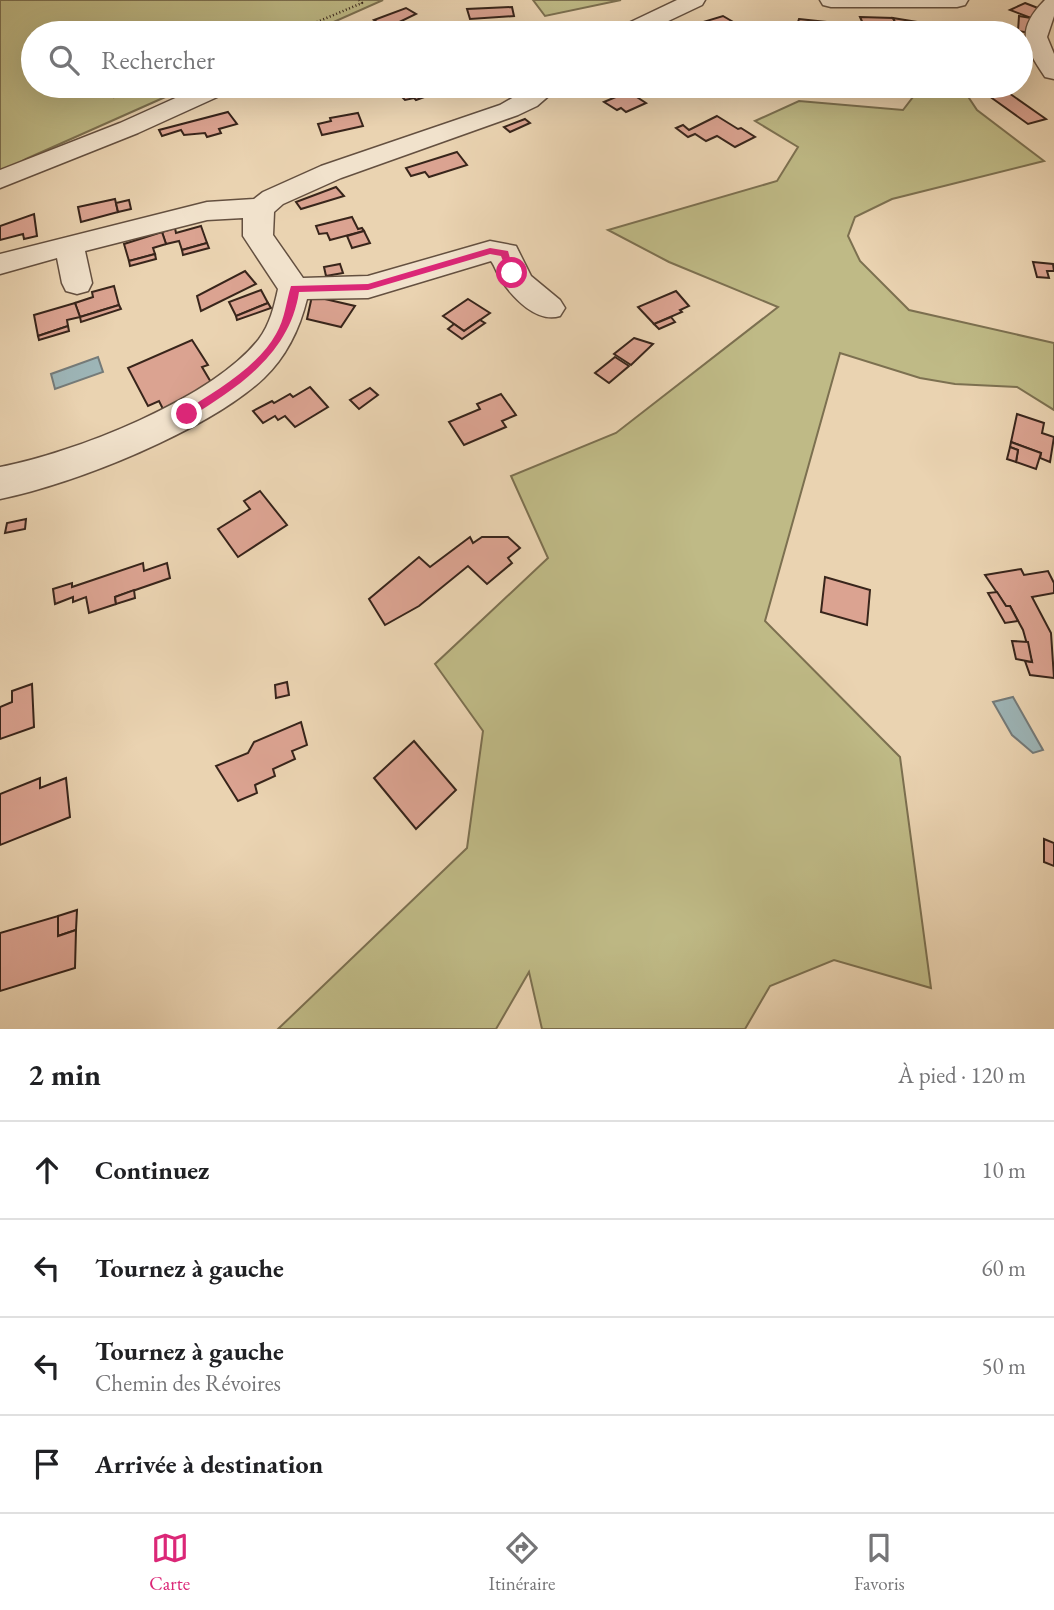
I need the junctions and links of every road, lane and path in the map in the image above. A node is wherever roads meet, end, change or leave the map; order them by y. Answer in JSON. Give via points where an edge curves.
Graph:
{"nodes":[{"id":1,"x":359,"y":0,"type":"edge"},
{"id":2,"x":694,"y":0,"type":"edge"},
{"id":3,"x":831,"y":0,"type":"edge"},
{"id":4,"x":957,"y":0,"type":"edge"},
{"id":5,"x":1054,"y":3,"type":"edge"},
{"id":6,"x":319,"y":21,"type":"edge"},
{"id":7,"x":651,"y":21,"type":"edge"},
{"id":8,"x":1054,"y":72,"type":"edge"},
{"id":9,"x":195,"y":98,"type":"edge"},
{"id":10,"x":532,"y":98,"type":"edge"},
{"id":11,"x":0,"y":180,"type":"edge"},
{"id":12,"x":261,"y":208,"type":"junction"},
{"id":13,"x":69,"y":245,"type":"junction"},
{"id":14,"x":0,"y":264,"type":"edge"},
{"id":15,"x":77,"y":283,"type":"dead end"},
{"id":16,"x":295,"y":289,"type":"junction"},
{"id":17,"x":549,"y":308,"type":"dead end"},
{"id":18,"x":0,"y":483,"type":"edge"}],
"edges":[{"from":1,"to":6,"type":"path","via":[[362,3]]},
{"from":2,"to":7,"type":"street"},
{"from":3,"to":4,"type":"street"},
{"from":5,"to":8,"type":"street","via":[[1034,36]]},
{"from":9,"to":11,"type":"street"},
{"from":10,"to":12,"type":"street","via":[[299,185]]},
{"from":12,"to":13,"type":"street","via":[[207,211]]},
{"from":12,"to":16,"type":"street","via":[[257,220],[261,244]]},
{"from":13,"to":14,"type":"street"},
{"from":13,"to":15,"type":"street"},
{"from":16,"to":17,"type":"street","via":[[368,287],[490,251],[505,253],[520,284]]},
{"from":16,"to":18,"type":"street","via":[[281,334],[270,350],[209,401],[86,457]]}]}
